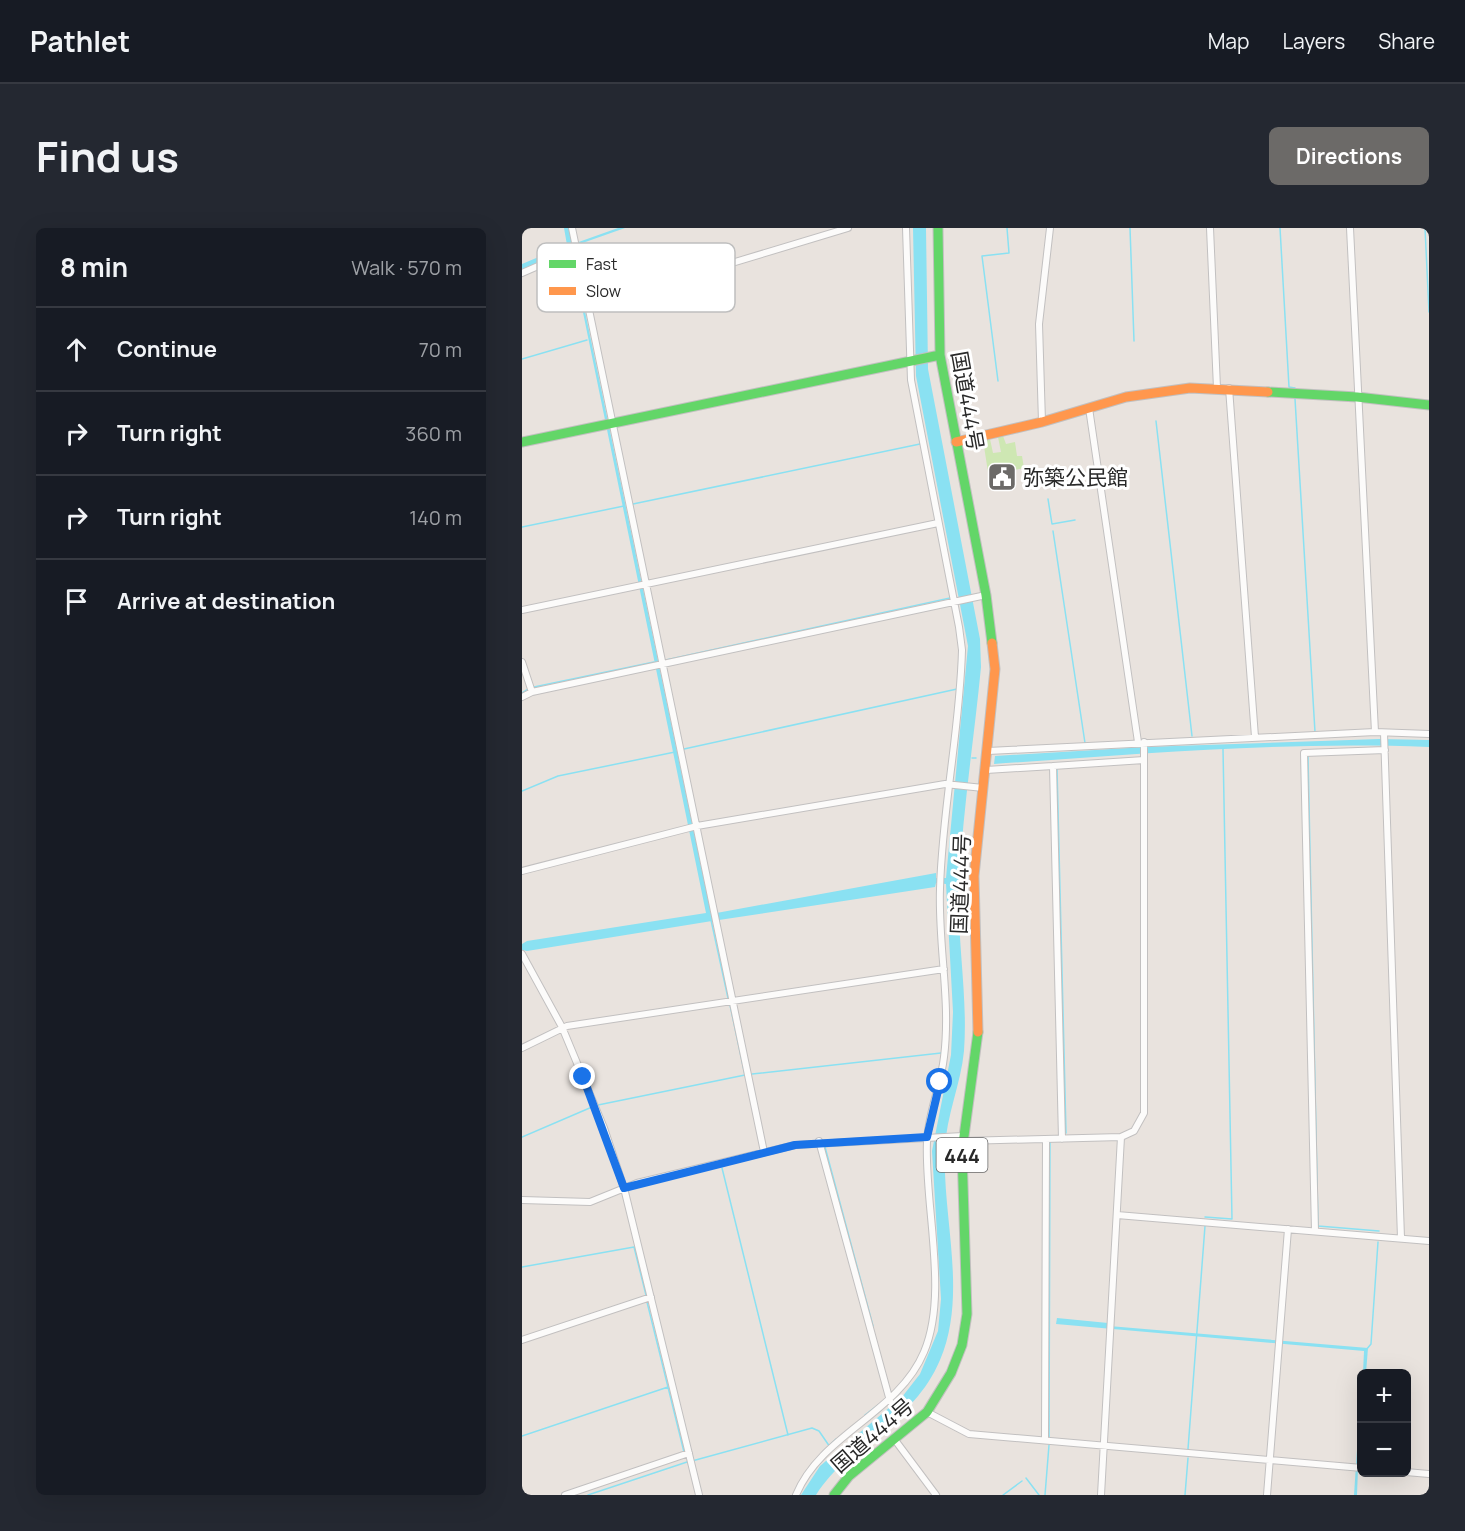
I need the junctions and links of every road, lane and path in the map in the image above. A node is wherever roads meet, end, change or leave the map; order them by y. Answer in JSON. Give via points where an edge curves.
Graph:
{"nodes":[{"id":1,"x":572,"y":228,"type":"edge"},
{"id":2,"x":848,"y":228,"type":"edge"},
{"id":3,"x":906,"y":228,"type":"edge"},
{"id":4,"x":938,"y":228,"type":"edge"},
{"id":5,"x":1050,"y":228,"type":"edge"},
{"id":6,"x":1210,"y":228,"type":"edge"},
{"id":7,"x":1350,"y":228,"type":"edge"},
{"id":8,"x":576,"y":243,"type":"edge"},
{"id":9,"x":735,"y":262,"type":"edge"},
{"id":10,"x":537,"y":266,"type":"edge"},
{"id":11,"x":522,"y":273,"type":"edge"},
{"id":12,"x":590,"y":312,"type":"edge"},
{"id":13,"x":935,"y":356,"type":"junction"},
{"id":14,"x":911,"y":360,"type":"junction"},
{"id":15,"x":1217,"y":388,"type":"junction"},
{"id":16,"x":1229,"y":388,"type":"junction"},
{"id":17,"x":1357,"y":397,"type":"junction"},
{"id":18,"x":1429,"y":405,"type":"edge"},
{"id":19,"x":1089,"y":408,"type":"junction"},
{"id":20,"x":1042,"y":422,"type":"junction"},
{"id":21,"x":609,"y":424,"type":"junction"},
{"id":22,"x":522,"y":442,"type":"edge"},
{"id":23,"x":956,"y":442,"type":"junction"},
{"id":24,"x":938,"y":522,"type":"junction"},
{"id":25,"x":642,"y":584,"type":"junction"},
{"id":26,"x":986,"y":595,"type":"junction"},
{"id":27,"x":956,"y":601,"type":"junction"},
{"id":28,"x":522,"y":610,"type":"edge"},
{"id":29,"x":522,"y":662,"type":"edge"},
{"id":30,"x":659,"y":665,"type":"junction"},
{"id":31,"x":532,"y":692,"type":"junction"},
{"id":32,"x":522,"y":697,"type":"edge"},
{"id":33,"x":1375,"y":732,"type":"junction"},
{"id":34,"x":1429,"y":734,"type":"edge"},
{"id":35,"x":1384,"y":735,"type":"junction"},
{"id":36,"x":1255,"y":737,"type":"junction"},
{"id":37,"x":1142,"y":743,"type":"junction"},
{"id":38,"x":1385,"y":749,"type":"junction"},
{"id":39,"x":988,"y":752,"type":"junction"},
{"id":40,"x":1144,"y":758,"type":"junction"},
{"id":41,"x":1053,"y":766,"type":"junction"},
{"id":42,"x":986,"y":768,"type":"junction"},
{"id":43,"x":951,"y":784,"type":"junction"},
{"id":44,"x":978,"y":788,"type":"junction"},
{"id":45,"x":693,"y":827,"type":"junction"},
{"id":46,"x":522,"y":871,"type":"edge"},
{"id":47,"x":522,"y":954,"type":"edge"},
{"id":48,"x":944,"y":969,"type":"junction"},
{"id":49,"x":732,"y":1001,"type":"junction"},
{"id":50,"x":562,"y":1027,"type":"junction"},
{"id":51,"x":522,"y":1048,"type":"edge"},
{"id":52,"x":927,"y":1137,"type":"junction"},
{"id":53,"x":1121,"y":1137,"type":"junction"},
{"id":54,"x":963,"y":1138,"type":"junction"},
{"id":55,"x":1046,"y":1139,"type":"junction"},
{"id":56,"x":1062,"y":1139,"type":"junction"},
{"id":57,"x":819,"y":1141,"type":"junction"},
{"id":58,"x":764,"y":1152,"type":"junction"},
{"id":59,"x":624,"y":1188,"type":"junction"},
{"id":60,"x":522,"y":1200,"type":"edge"},
{"id":61,"x":1117,"y":1215,"type":"junction"},
{"id":62,"x":1288,"y":1229,"type":"junction"},
{"id":63,"x":1315,"y":1231,"type":"junction"},
{"id":64,"x":1401,"y":1238,"type":"junction"},
{"id":65,"x":1429,"y":1241,"type":"edge"},
{"id":66,"x":651,"y":1297,"type":"junction"},
{"id":67,"x":522,"y":1340,"type":"edge"},
{"id":68,"x":890,"y":1401,"type":"junction"},
{"id":69,"x":927,"y":1412,"type":"junction"},
{"id":70,"x":895,"y":1440,"type":"junction"},
{"id":71,"x":1045,"y":1440,"type":"junction"},
{"id":72,"x":1105,"y":1446,"type":"junction"},
{"id":73,"x":690,"y":1458,"type":"junction"},
{"id":74,"x":1270,"y":1460,"type":"junction"},
{"id":75,"x":1357,"y":1468,"type":"edge"},
{"id":76,"x":1411,"y":1472,"type":"edge"},
{"id":77,"x":1429,"y":1474,"type":"edge"},
{"id":78,"x":833,"y":1493,"type":"edge"},
{"id":79,"x":565,"y":1495,"type":"edge"},
{"id":80,"x":699,"y":1495,"type":"edge"},
{"id":81,"x":796,"y":1495,"type":"edge"},
{"id":82,"x":936,"y":1495,"type":"edge"},
{"id":83,"x":1101,"y":1495,"type":"edge"},
{"id":84,"x":1267,"y":1495,"type":"edge"}],
"edges":[{"from":1,"to":8,"type":"street"},
{"from":2,"to":9,"type":"street"},
{"from":3,"to":14,"type":"street"},
{"from":4,"to":13,"type":"main road","name":"国道444号","number":"444"},
{"from":5,"to":20,"type":"street","via":[[1039,324]]},
{"from":6,"to":15,"type":"street"},
{"from":7,"to":17,"type":"street"},
{"from":10,"to":11,"type":"street"},
{"from":12,"to":21,"type":"street"},
{"from":13,"to":14,"type":"main road"},
{"from":13,"to":23,"type":"main road","name":"国道444号","number":"444"},
{"from":14,"to":21,"type":"main road"},
{"from":14,"to":24,"type":"street"},
{"from":15,"to":16,"type":"main road"},
{"from":15,"to":19,"type":"main road","via":[[1161,391]]},
{"from":16,"to":17,"type":"main road"},
{"from":16,"to":36,"type":"street"},
{"from":17,"to":18,"type":"main road"},
{"from":17,"to":33,"type":"street"},
{"from":19,"to":20,"type":"main road"},
{"from":19,"to":37,"type":"street"},
{"from":20,"to":23,"type":"main road"},
{"from":21,"to":22,"type":"main road"},
{"from":21,"to":25,"type":"street"},
{"from":23,"to":26,"type":"main road","name":"国道444号","number":"444"},
{"from":24,"to":25,"type":"street"},
{"from":24,"to":27,"type":"street"},
{"from":25,"to":28,"type":"street"},
{"from":25,"to":30,"type":"street"},
{"from":26,"to":27,"type":"street"},
{"from":26,"to":39,"type":"main road","name":"国道444号","number":"444","via":[[995,669]]},
{"from":27,"to":30,"type":"street"},
{"from":27,"to":43,"type":"street","via":[[961,660]]},
{"from":29,"to":31,"type":"street"},
{"from":30,"to":31,"type":"street"},
{"from":30,"to":45,"type":"street"},
{"from":31,"to":32,"type":"street"},
{"from":33,"to":35,"type":"street"},
{"from":33,"to":36,"type":"street"},
{"from":34,"to":35,"type":"street"},
{"from":35,"to":38,"type":"street"},
{"from":36,"to":37,"type":"street"},
{"from":37,"to":39,"type":"street"},
{"from":37,"to":40,"type":"street"},
{"from":38,"to":63,"type":"street","via":[[1304,753]]},
{"from":38,"to":64,"type":"street"},
{"from":39,"to":42,"type":"main road","name":"国道444号","number":"444"},
{"from":40,"to":41,"type":"street"},
{"from":40,"to":53,"type":"street","via":[[1146,1107],[1134,1131]]},
{"from":41,"to":42,"type":"street"},
{"from":41,"to":56,"type":"street"},
{"from":42,"to":44,"type":"main road","name":"国道444号","number":"444"},
{"from":43,"to":44,"type":"street"},
{"from":43,"to":45,"type":"street"},
{"from":43,"to":48,"type":"street","via":[[940,881]]},
{"from":44,"to":54,"type":"main road","name":"国道444号","number":"444","via":[[974,876],[979,1012]]},
{"from":45,"to":46,"type":"street"},
{"from":45,"to":49,"type":"street"},
{"from":47,"to":50,"type":"street"},
{"from":48,"to":49,"type":"street"},
{"from":48,"to":52,"type":"street","via":[[944,1056]]},
{"from":49,"to":50,"type":"street"},
{"from":49,"to":58,"type":"street"},
{"from":50,"to":51,"type":"street"},
{"from":50,"to":59,"type":"street"},
{"from":52,"to":54,"type":"street"},
{"from":52,"to":57,"type":"street"},
{"from":52,"to":68,"type":"street","via":[[935,1300],[932,1329],[915,1370]]},
{"from":53,"to":56,"type":"street"},
{"from":53,"to":61,"type":"street"},
{"from":54,"to":55,"type":"street"},
{"from":54,"to":69,"type":"main road","name":"国道444号","number":"444","via":[[967,1314],[962,1345],[951,1373]]},
{"from":55,"to":56,"type":"street"},
{"from":55,"to":71,"type":"street"},
{"from":57,"to":58,"type":"street"},
{"from":57,"to":68,"type":"street"},
{"from":58,"to":59,"type":"street"},
{"from":59,"to":60,"type":"street","via":[[590,1202]]},
{"from":59,"to":66,"type":"street"},
{"from":61,"to":62,"type":"street"},
{"from":61,"to":72,"type":"street"},
{"from":62,"to":63,"type":"street"},
{"from":62,"to":74,"type":"street"},
{"from":63,"to":64,"type":"street"},
{"from":64,"to":65,"type":"street"},
{"from":66,"to":67,"type":"street"},
{"from":66,"to":73,"type":"street"},
{"from":68,"to":81,"type":"street","via":[[811,1468]]},
{"from":69,"to":70,"type":"main road","name":"国道444号","number":"444"},
{"from":69,"to":71,"type":"street","via":[[969,1434]]},
{"from":70,"to":78,"type":"main road","name":"国道444号","number":"444"},
{"from":70,"to":82,"type":"street"},
{"from":71,"to":72,"type":"street"},
{"from":72,"to":74,"type":"street"},
{"from":72,"to":83,"type":"street"},
{"from":73,"to":79,"type":"street"},
{"from":73,"to":80,"type":"street"},
{"from":74,"to":75,"type":"street"},
{"from":74,"to":84,"type":"street"},
{"from":76,"to":77,"type":"street"}]}
